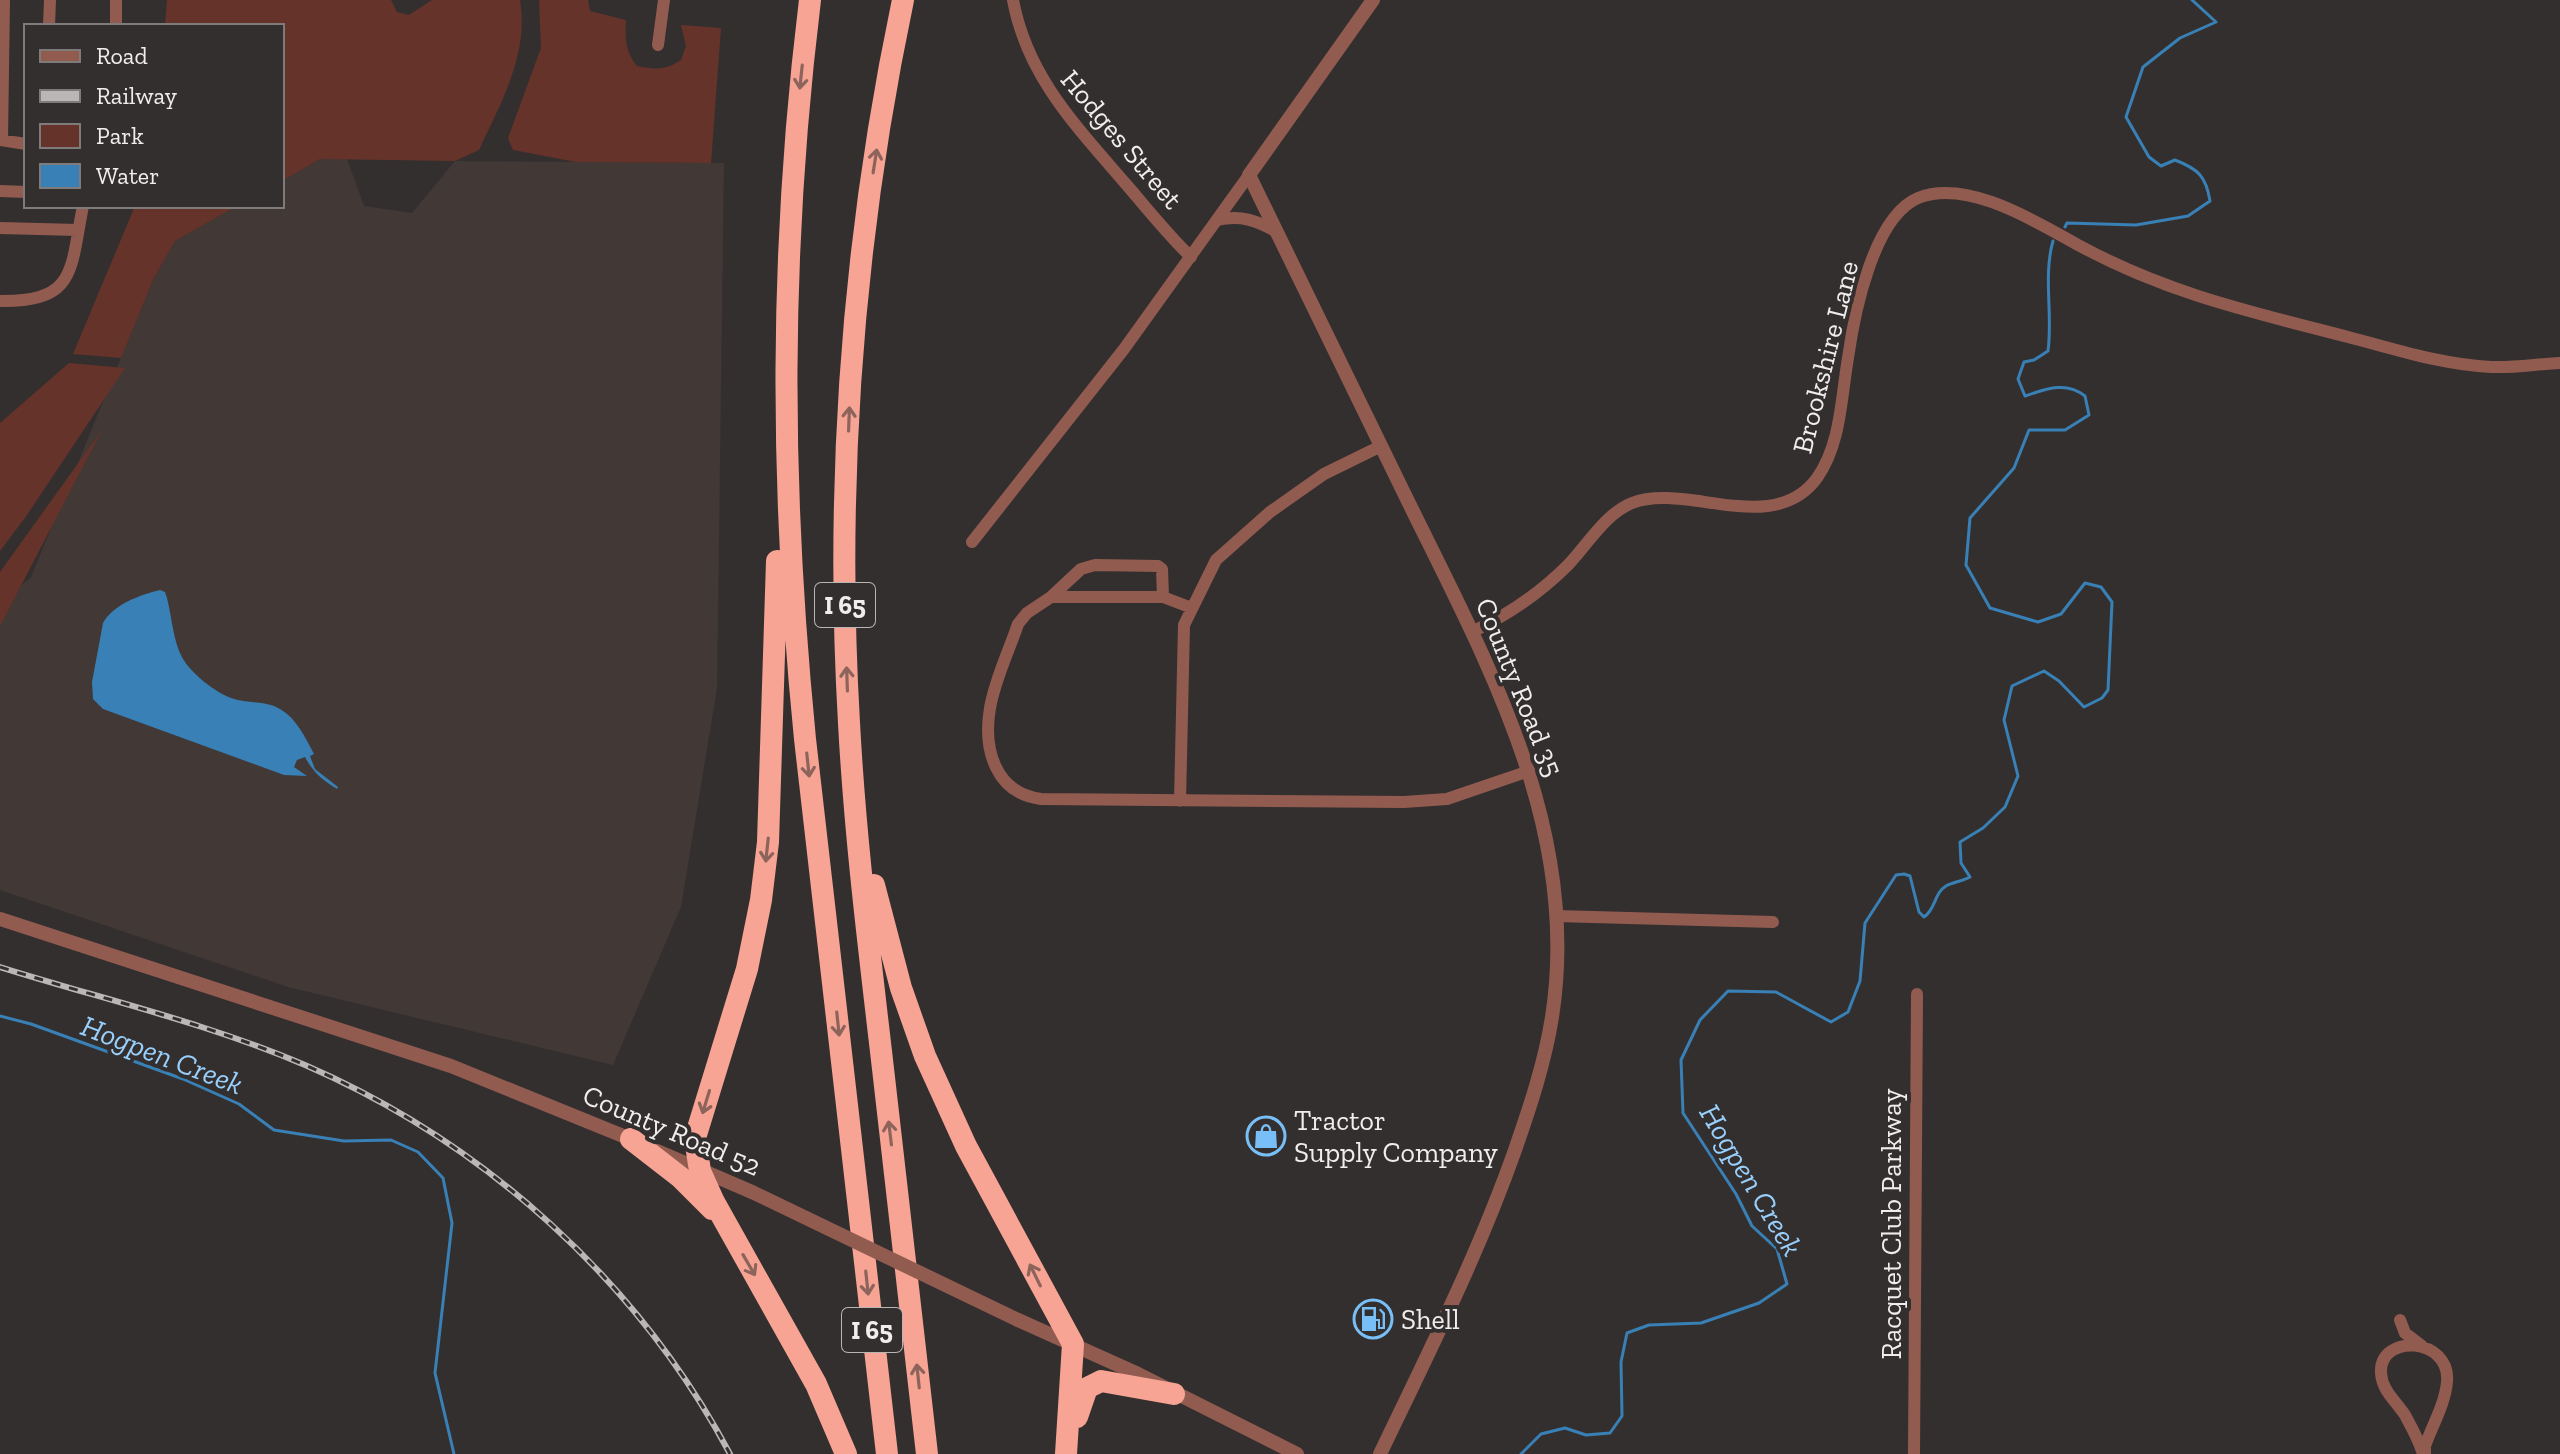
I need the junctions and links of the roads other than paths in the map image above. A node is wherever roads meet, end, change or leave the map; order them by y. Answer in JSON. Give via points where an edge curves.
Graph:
{"nodes":[{"id":1,"x":4,"y":0,"type":"edge"},
{"id":2,"x":50,"y":0,"type":"edge"},
{"id":3,"x":116,"y":0,"type":"edge"},
{"id":4,"x":664,"y":0,"type":"edge"},
{"id":5,"x":810,"y":0,"type":"edge"},
{"id":6,"x":903,"y":0,"type":"edge"},
{"id":7,"x":1013,"y":0,"type":"edge"},
{"id":8,"x":1373,"y":0,"type":"edge"},
{"id":9,"x":49,"y":24,"type":"edge"},
{"id":10,"x":116,"y":24,"type":"edge"},
{"id":11,"x":2,"y":43,"type":"edge"},
{"id":12,"x":658,"y":45,"type":"dead end"},
{"id":13,"x":2,"y":75,"type":"edge"},
{"id":14,"x":1,"y":140,"type":"edge"},
{"id":15,"x":24,"y":144,"type":"edge"},
{"id":16,"x":1249,"y":175,"type":"junction"},
{"id":17,"x":0,"y":191,"type":"edge"},
{"id":18,"x":24,"y":192,"type":"edge"},
{"id":19,"x":83,"y":208,"type":"edge"},
{"id":20,"x":1217,"y":220,"type":"junction"},
{"id":21,"x":0,"y":228,"type":"edge"},
{"id":22,"x":78,"y":230,"type":"junction"},
{"id":23,"x":1277,"y":232,"type":"junction"},
{"id":24,"x":1191,"y":257,"type":"junction"},
{"id":25,"x":0,"y":301,"type":"edge"},
{"id":26,"x":785,"y":324,"type":"junction"},
{"id":27,"x":2560,"y":363,"type":"edge"},
{"id":28,"x":1381,"y":446,"type":"junction"},
{"id":29,"x":972,"y":542,"type":"dead end"},
{"id":30,"x":1051,"y":597,"type":"junction"},
{"id":31,"x":1163,"y":597,"type":"junction"},
{"id":32,"x":1192,"y":608,"type":"junction"},
{"id":33,"x":1472,"y":632,"type":"junction"},
{"id":34,"x":849,"y":722,"type":"junction"},
{"id":35,"x":1529,"y":771,"type":"junction"},
{"id":36,"x":1180,"y":801,"type":"junction"},
{"id":37,"x":1556,"y":916,"type":"junction"},
{"id":38,"x":0,"y":919,"type":"edge"},
{"id":39,"x":1773,"y":922,"type":"dead end"},
{"id":40,"x":1917,"y":994,"type":"dead end"},
{"id":41,"x":631,"y":1139,"type":"junction"},
{"id":42,"x":700,"y":1171,"type":"junction"},
{"id":43,"x":726,"y":1225,"type":"junction"},
{"id":44,"x":2400,"y":1320,"type":"dead end"},
{"id":45,"x":1073,"y":1344,"type":"junction"},
{"id":46,"x":2422,"y":1346,"type":"junction"},
{"id":47,"x":1174,"y":1394,"type":"junction"},
{"id":48,"x":846,"y":1454,"type":"edge"},
{"id":49,"x":887,"y":1454,"type":"edge"},
{"id":50,"x":927,"y":1454,"type":"edge"},
{"id":51,"x":1066,"y":1454,"type":"edge"},
{"id":52,"x":1072,"y":1454,"type":"edge"},
{"id":53,"x":1297,"y":1454,"type":"edge"},
{"id":54,"x":1380,"y":1454,"type":"edge"},
{"id":55,"x":1914,"y":1454,"type":"edge"},
{"id":56,"x":2424,"y":1454,"type":"edge"}],
"edges":[{"from":1,"to":11,"type":"street"},
{"from":2,"to":9,"type":"street"},
{"from":3,"to":10,"type":"street"},
{"from":4,"to":12,"type":"street"},
{"from":5,"to":26,"type":"highway","number":"I 65","one_way":true,"via":[[793,151]]},
{"from":34,"to":6,"type":"highway","number":"I 65","one_way":true,"via":[[845,541],[851,375],[870,194]]},
{"from":7,"to":24,"type":"street","name":"Hodges Street","via":[[1029,56],[1051,95]]},
{"from":8,"to":16,"type":"street"},
{"from":11,"to":13,"type":"street"},
{"from":13,"to":14,"type":"street"},
{"from":14,"to":15,"type":"street"},
{"from":16,"to":20,"type":"street"},
{"from":16,"to":23,"type":"street","name":"County Road 35"},
{"from":17,"to":18,"type":"street"},
{"from":19,"to":22,"type":"street"},
{"from":20,"to":23,"type":"street","via":[[1250,219]]},
{"from":20,"to":24,"type":"street"},
{"from":21,"to":22,"type":"street"},
{"from":22,"to":25,"type":"street","via":[[60,288],[29,301]]},
{"from":23,"to":28,"type":"street","name":"County Road 35"},
{"from":24,"to":29,"type":"street"},
{"from":26,"to":42,"type":"highway","one_way":true,"via":[[768,842],[747,969],[695,1138]]},
{"from":26,"to":49,"type":"highway","number":"I 65","one_way":true,"via":[[786,483],[795,635]]},
{"from":27,"to":33,"type":"street","name":"Brookshire Lane","via":[[2495,368],[2452,363],[2219,304],[2149,280],[1993,202],[1929,195],[1898,213],[1880,242],[1852,335],[1831,450],[1805,491],[1785,502],[1752,506],[1666,499],[1634,502],[1613,515],[1540,589]]},
{"from":28,"to":32,"type":"street","via":[[1324,474],[1270,512],[1216,560]]},
{"from":28,"to":33,"type":"street","name":"County Road 35"},
{"from":30,"to":31,"type":"street"},
{"from":30,"to":31,"type":"street","via":[[1081,569],[1095,565],[1158,566]]},
{"from":30,"to":36,"type":"street","via":[[1018,624],[996,687],[990,749],[998,773],[1028,798]]},
{"from":31,"to":32,"type":"street"},
{"from":32,"to":36,"type":"street","via":[[1184,625]]},
{"from":33,"to":35,"type":"street","name":"County Road 35"},
{"from":45,"to":34,"type":"highway","one_way":true,"via":[[966,1146],[912,1022],[872,875]]},
{"from":50,"to":34,"type":"highway","number":"I 65","one_way":true,"via":[[869,949]]},
{"from":35,"to":36,"type":"street","via":[[1447,799]]},
{"from":35,"to":37,"type":"street","name":"County Road 35","via":[[1544,827]]},
{"from":37,"to":39,"type":"street"},
{"from":37,"to":54,"type":"street","name":"County Road 35","via":[[1552,1013],[1524,1125],[1471,1265]]},
{"from":38,"to":41,"type":"street","name":"County Road 52","via":[[451,1066]]},
{"from":40,"to":55,"type":"street","name":"Racquet Club Parkway"},
{"from":41,"to":42,"type":"street","name":"County Road 52"},
{"from":41,"to":43,"type":"highway","via":[[680,1177]]},
{"from":42,"to":43,"type":"highway"},
{"from":42,"to":45,"type":"street","name":"County Road 52","bridge":true},
{"from":43,"to":48,"type":"highway","one_way":true,"via":[[816,1384]]},
{"from":44,"to":46,"type":"street","via":[[2405,1333]]},
{"from":45,"to":47,"type":"street","name":"County Road 52"},
{"from":45,"to":51,"type":"highway"},
{"from":46,"to":56,"type":"street","via":[[2443,1362],[2447,1374]]},
{"from":46,"to":56,"type":"street","via":[[2395,1349],[2381,1369],[2384,1387]]},
{"from":47,"to":52,"type":"highway","via":[[1101,1381],[1087,1388],[1078,1409]]},
{"from":47,"to":53,"type":"street","name":"County Road 52"}]}
